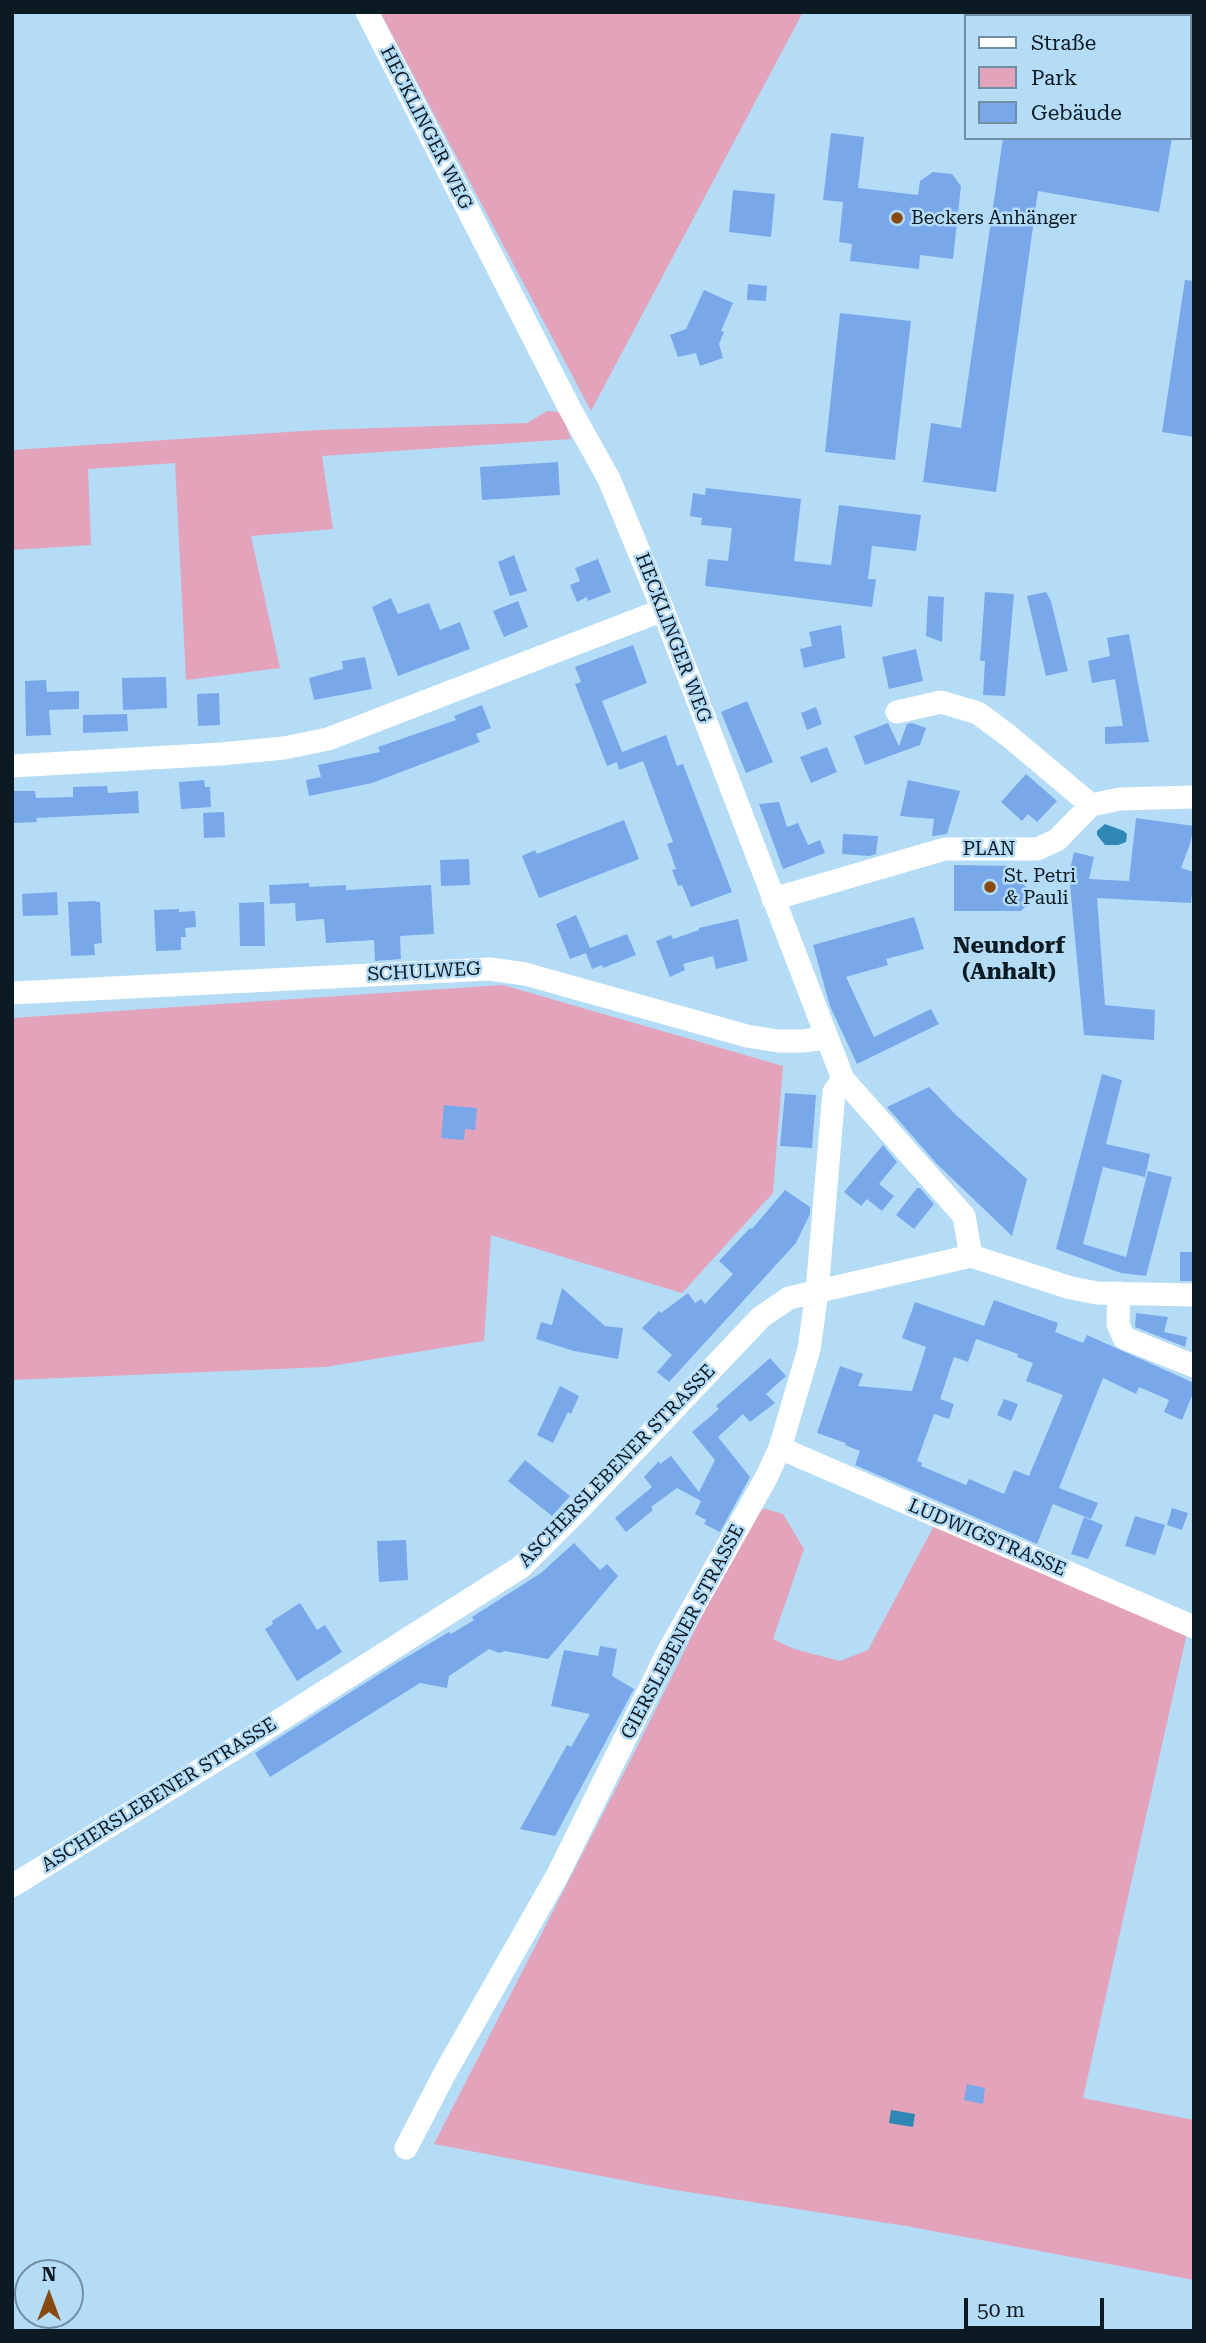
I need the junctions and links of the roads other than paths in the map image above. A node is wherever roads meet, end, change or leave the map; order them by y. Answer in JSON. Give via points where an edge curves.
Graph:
{"nodes":[{"id":1,"x":367,"y":12,"type":"edge"},
{"id":2,"x":663,"y":610,"type":"junction"},
{"id":3,"x":897,"y":712,"type":"dead end"},
{"id":4,"x":12,"y":766,"type":"edge"},
{"id":5,"x":1194,"y":797,"type":"edge"},
{"id":6,"x":1091,"y":805,"type":"junction"},
{"id":7,"x":773,"y":899,"type":"junction"},
{"id":8,"x":12,"y":993,"type":"edge"},
{"id":9,"x":826,"y":1038,"type":"junction"},
{"id":10,"x":843,"y":1079,"type":"junction"},
{"id":11,"x":971,"y":1256,"type":"junction"},
{"id":12,"x":817,"y":1292,"type":"junction"},
{"id":13,"x":1119,"y":1293,"type":"junction"},
{"id":14,"x":1194,"y":1295,"type":"edge"},
{"id":15,"x":1194,"y":1366,"type":"edge"},
{"id":16,"x":780,"y":1448,"type":"junction"},
{"id":17,"x":1194,"y":1627,"type":"edge"},
{"id":18,"x":12,"y":1886,"type":"edge"},
{"id":19,"x":406,"y":2148,"type":"dead end"}],
"edges":[{"from":1,"to":2,"type":"street","name":"HECKLINGER WEG","via":[[609,479]]},
{"from":2,"to":4,"type":"street","via":[[328,739],[221,754]]},
{"from":2,"to":7,"type":"street","name":"HECKLINGER WEG"},
{"from":3,"to":6,"type":"street","via":[[941,702],[978,713]]},
{"from":5,"to":6,"type":"street","via":[[1119,799]]},
{"from":6,"to":7,"type":"street","name":"PLAN","via":[[1057,840],[1037,849],[945,849]]},
{"from":7,"to":9,"type":"street","name":"HECKLINGER WEG"},
{"from":8,"to":9,"type":"street","name":"SCHULWEG","via":[[490,968],[747,1036],[803,1041]]},
{"from":9,"to":10,"type":"street","name":"HECKLINGER WEG"},
{"from":10,"to":11,"type":"street","name":"HECKLINGER WEG","via":[[964,1216]]},
{"from":10,"to":12,"type":"street","name":"GIERSLEBENER STRASSE","via":[[834,1092]]},
{"from":11,"to":12,"type":"street","name":"ASCHERSLEBENER STRASSE"},
{"from":11,"to":13,"type":"street","via":[[1070,1287]]},
{"from":12,"to":16,"type":"street","name":"GIERSLEBENER STRASSE","via":[[809,1349]]},
{"from":12,"to":18,"type":"street","name":"ASCHERSLEBENER STRASSE","via":[[789,1298],[761,1317],[521,1567]]},
{"from":13,"to":14,"type":"street"},
{"from":13,"to":15,"type":"street","via":[[1118,1324],[1124,1338]]},
{"from":16,"to":17,"type":"street","name":"LUDWIGSTRASSE"},
{"from":16,"to":19,"type":"street","name":"GIERSLEBENER STRASSE","via":[[667,1654],[557,1876]]}]}
